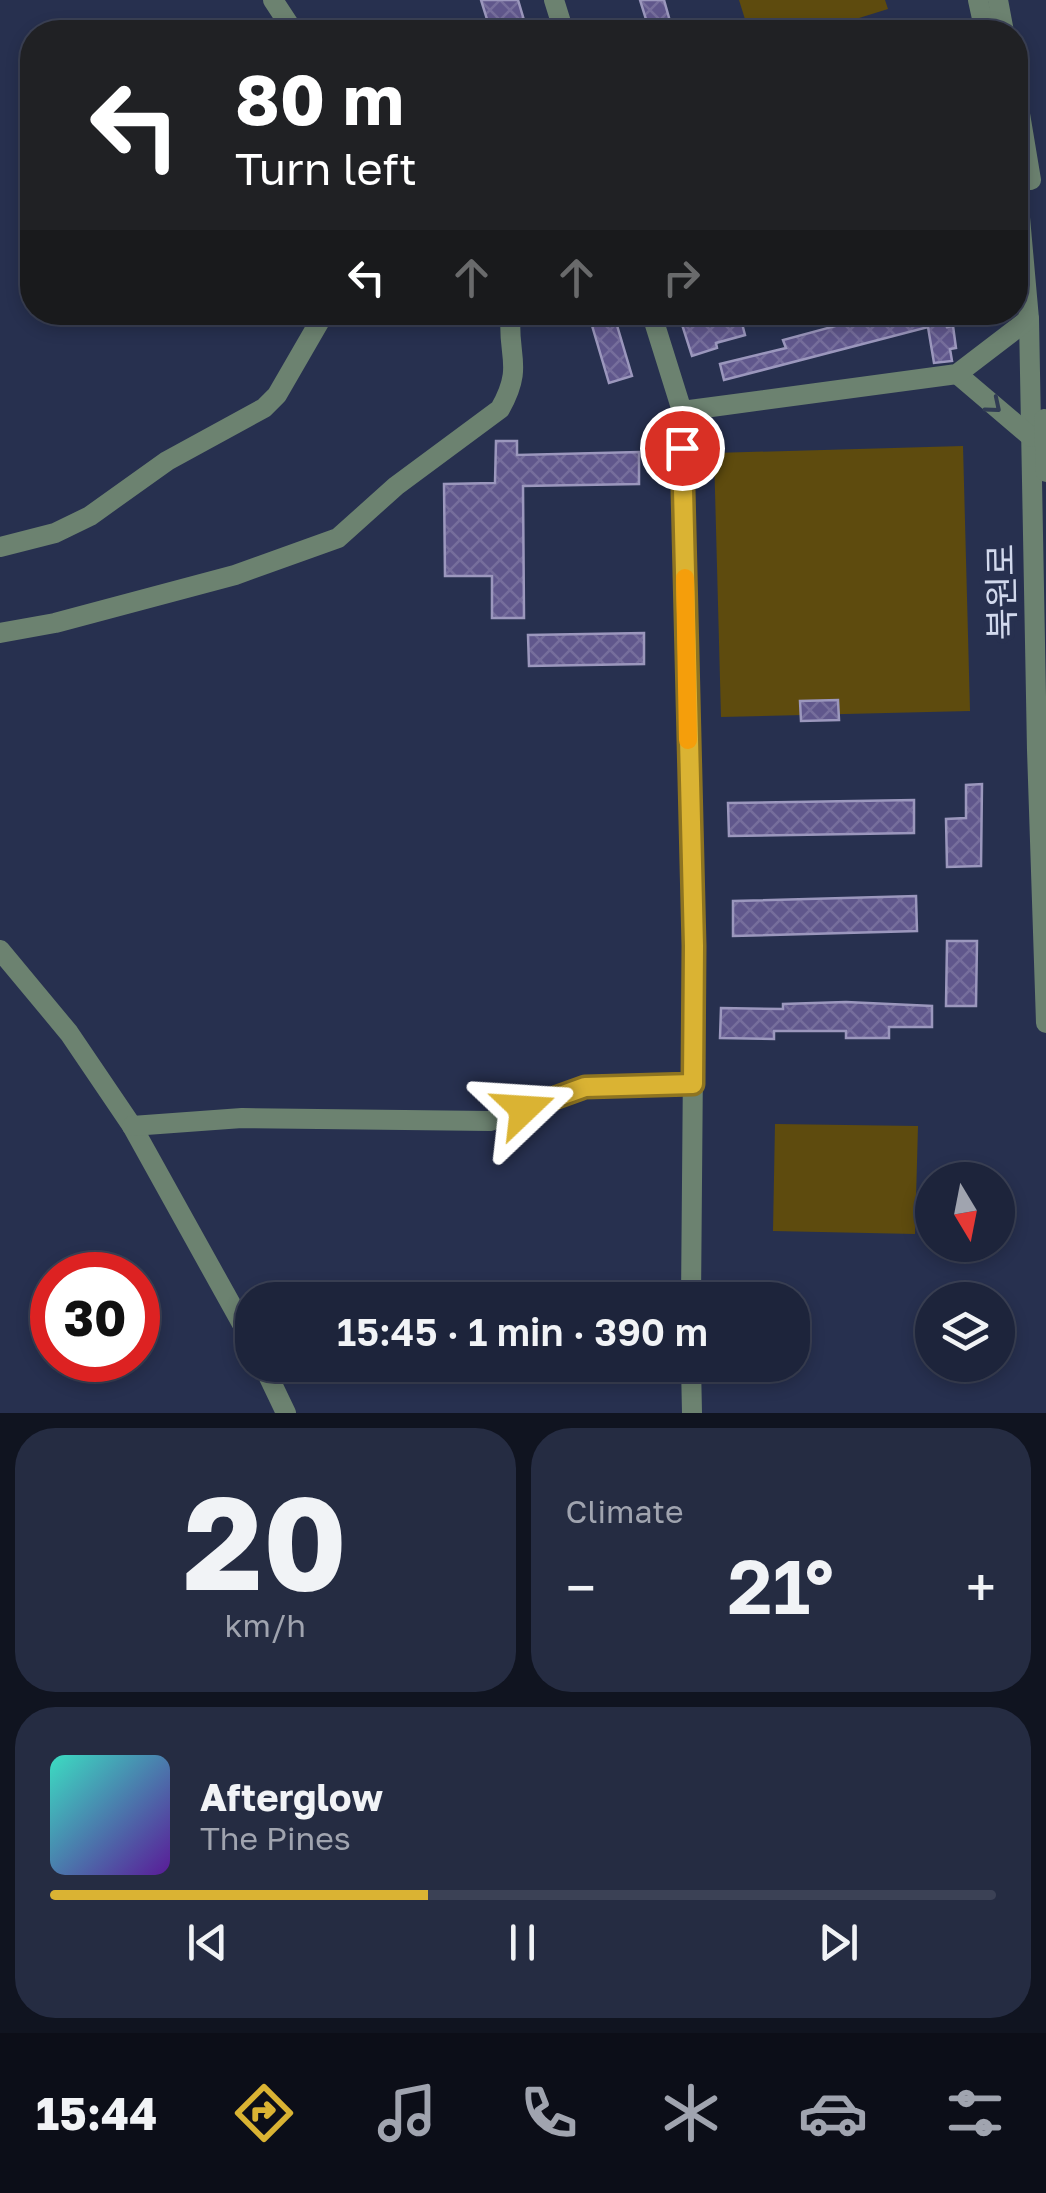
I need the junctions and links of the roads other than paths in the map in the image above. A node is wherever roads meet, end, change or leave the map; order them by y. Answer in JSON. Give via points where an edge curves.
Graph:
{"nodes":[{"id":1,"x":1028,"y":168,"type":"edge"},
{"id":2,"x":1028,"y":308,"type":"edge"},
{"id":3,"x":1029,"y":319,"type":"joint"},
{"id":4,"x":317,"y":325,"type":"edge"},
{"id":5,"x":512,"y":325,"type":"edge"},
{"id":6,"x":654,"y":325,"type":"edge"},
{"id":7,"x":1021,"y":325,"type":"edge"},
{"id":8,"x":957,"y":374,"type":"junction"},
{"id":9,"x":1040,"y":403,"type":"edge"},
{"id":10,"x":682,"y":411,"type":"junction"},
{"id":11,"x":1031,"y":438,"type":"junction"},
{"id":12,"x":1046,"y":472,"type":"edge"},
{"id":13,"x":0,"y":547,"type":"edge"},
{"id":14,"x":0,"y":633,"type":"edge"},
{"id":15,"x":0,"y":950,"type":"edge"},
{"id":16,"x":1046,"y":1006,"type":"edge"},
{"id":17,"x":1046,"y":1023,"type":"edge"},
{"id":18,"x":693,"y":1084,"type":"junction"},
{"id":19,"x":132,"y":1126,"type":"junction"},
{"id":20,"x":691,"y":1282,"type":"edge"},
{"id":21,"x":235,"y":1311,"type":"edge"},
{"id":22,"x":272,"y":1382,"type":"edge"},
{"id":23,"x":691,"y":1382,"type":"edge"},
{"id":24,"x":286,"y":1413,"type":"edge"},
{"id":25,"x":692,"y":1413,"type":"edge"}],
"edges":[{"from":1,"to":9,"type":"street","name":"북원로"},
{"from":2,"to":3,"type":"street","name":"북원로"},
{"from":3,"to":9,"type":"street","name":"북원로"},
{"from":4,"to":13,"type":"street","via":[[264,408],[167,461],[90,516]]},
{"from":5,"to":14,"type":"street","via":[[516,364],[500,410],[338,538],[236,575]]},
{"from":6,"to":10,"type":"street"},
{"from":7,"to":8,"type":"street"},
{"from":8,"to":10,"type":"street"},
{"from":8,"to":11,"type":"street","one_way":true},
{"from":9,"to":11,"type":"street","name":"북원로"},
{"from":9,"to":12,"type":"street","name":"북원로"},
{"from":10,"to":18,"type":"street"},
{"from":11,"to":16,"type":"street","name":"북원로"},
{"from":15,"to":19,"type":"street"},
{"from":16,"to":17,"type":"street","name":"북원로"},
{"from":18,"to":19,"type":"street","via":[[585,1087],[490,1121],[242,1118]]},
{"from":18,"to":20,"type":"street"},
{"from":19,"to":21,"type":"street"},
{"from":22,"to":24,"type":"street"},
{"from":23,"to":25,"type":"street"}]}
